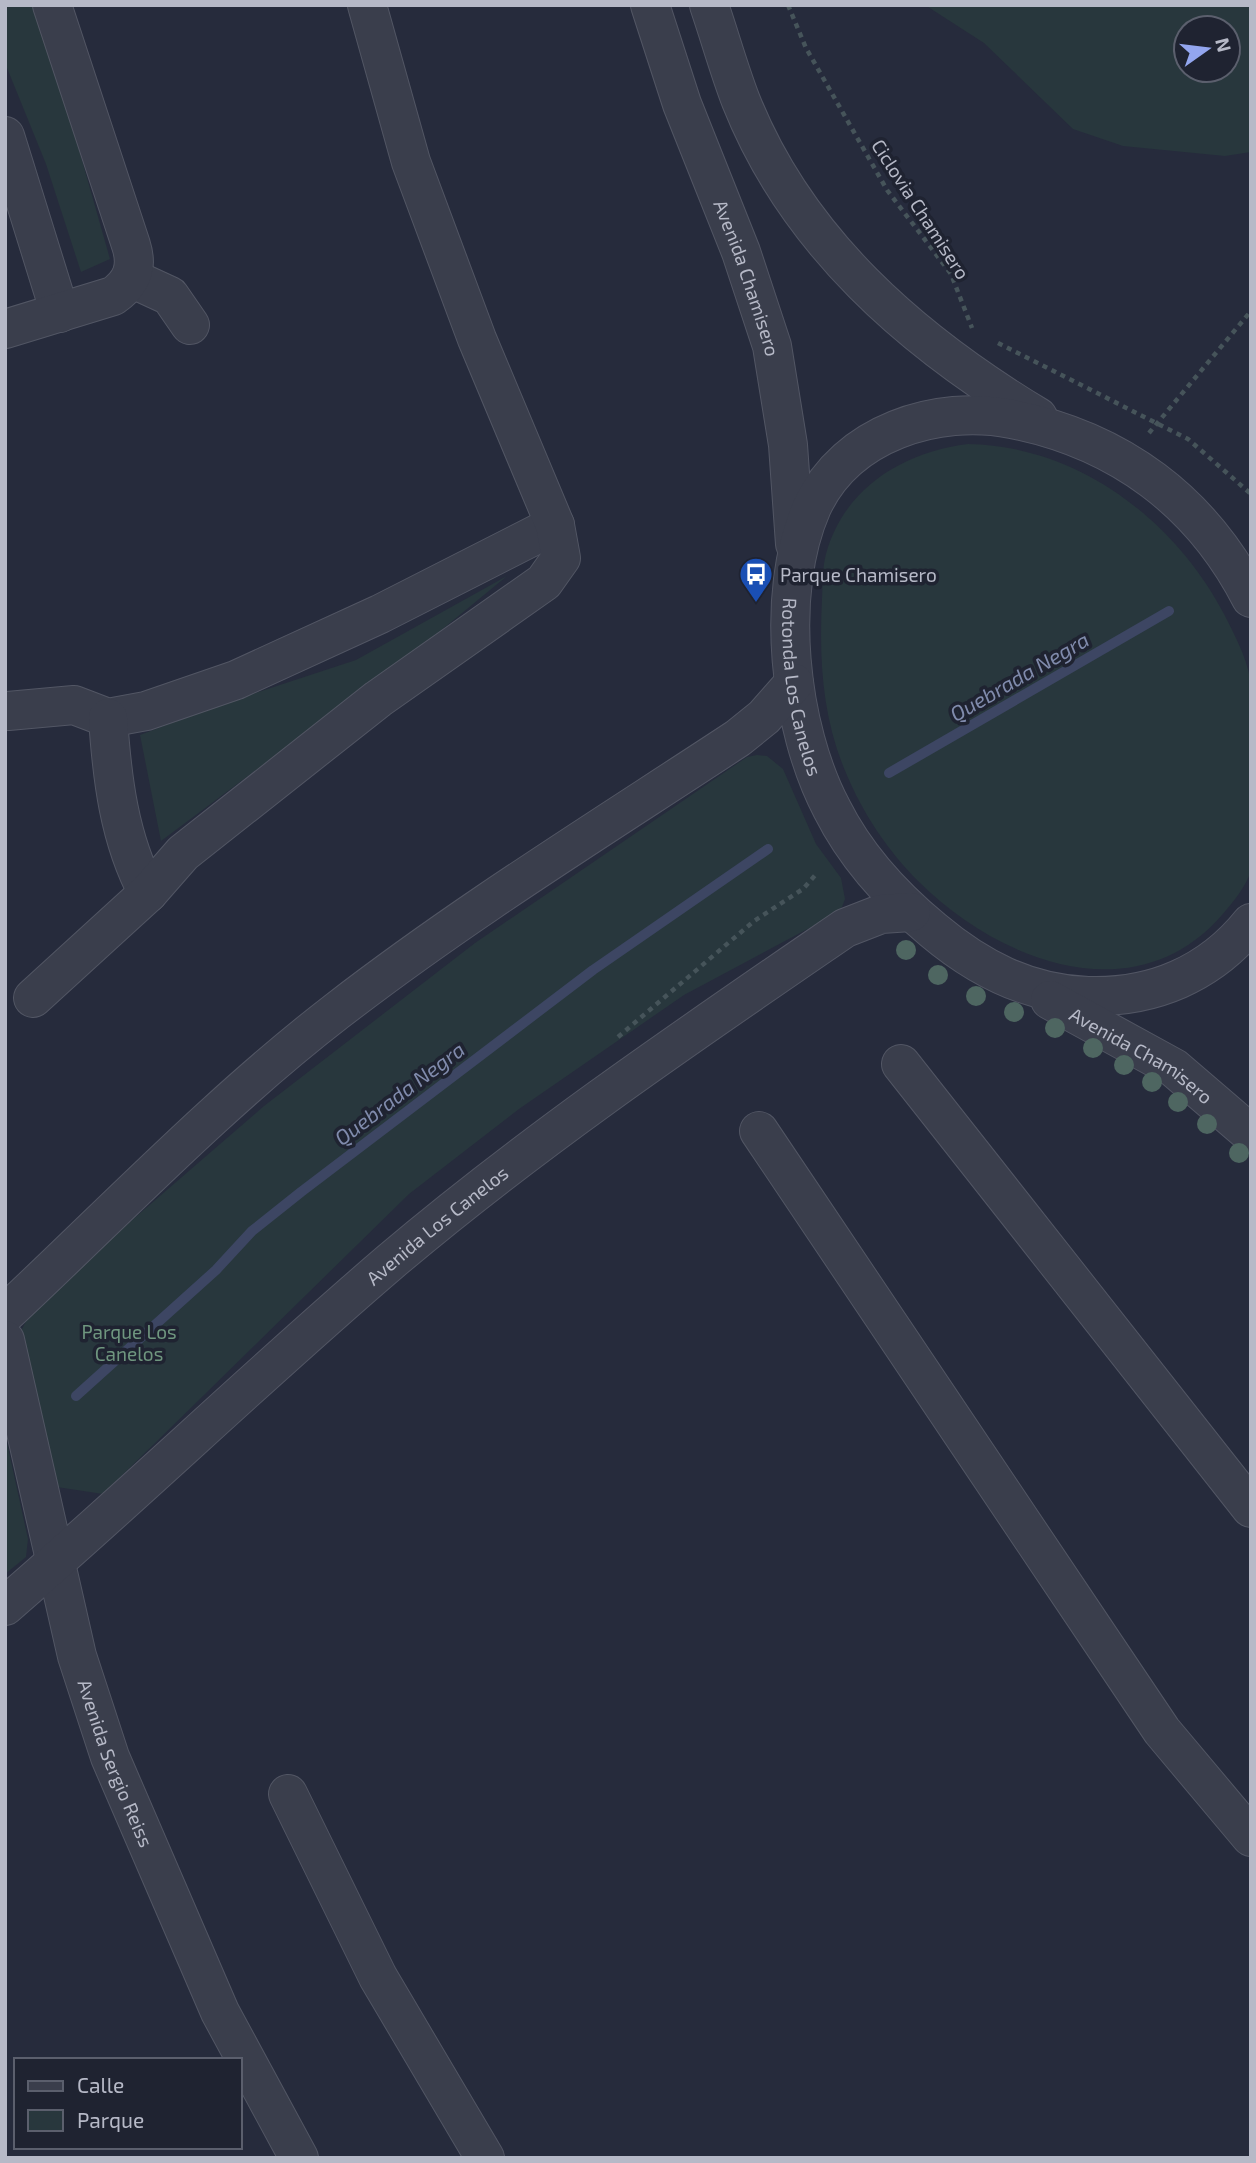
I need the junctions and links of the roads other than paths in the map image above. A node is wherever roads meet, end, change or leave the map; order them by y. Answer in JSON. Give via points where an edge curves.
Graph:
{"nodes":[{"id":1,"x":52,"y":5,"type":"edge"},
{"id":2,"x":368,"y":5,"type":"edge"},
{"id":3,"x":650,"y":5,"type":"edge"},
{"id":4,"x":709,"y":5,"type":"edge"},
{"id":5,"x":5,"y":136,"type":"edge"},
{"id":6,"x":131,"y":278,"type":"junction"},
{"id":7,"x":60,"y":313,"type":"junction"},
{"id":8,"x":190,"y":325,"type":"dead end"},
{"id":9,"x":5,"y":329,"type":"edge"},
{"id":10,"x":1064,"y":432,"type":"junction"},
{"id":11,"x":555,"y":525,"type":"junction"},
{"id":12,"x":796,"y":564,"type":"junction"},
{"id":13,"x":1251,"y":598,"type":"edge"},
{"id":14,"x":794,"y":683,"type":"junction"},
{"id":15,"x":8,"y":711,"type":"dead end"},
{"id":16,"x":108,"y":718,"type":"junction"},
{"id":17,"x":148,"y":893,"type":"junction"},
{"id":18,"x":911,"y":912,"type":"junction"},
{"id":19,"x":1251,"y":923,"type":"edge"},
{"id":20,"x":1023,"y":987,"type":"junction"},
{"id":21,"x":33,"y":998,"type":"dead end"},
{"id":22,"x":901,"y":1064,"type":"dead end"},
{"id":23,"x":760,"y":1132,"type":"dead end"},
{"id":24,"x":1251,"y":1134,"type":"edge"},
{"id":25,"x":5,"y":1314,"type":"edge"},
{"id":26,"x":5,"y":1340,"type":"edge"},
{"id":27,"x":1251,"y":1508,"type":"edge"},
{"id":28,"x":54,"y":1562,"type":"junction"},
{"id":29,"x":5,"y":1606,"type":"edge"},
{"id":30,"x":288,"y":1794,"type":"dead end"},
{"id":31,"x":1251,"y":1837,"type":"edge"},
{"id":32,"x":299,"y":2158,"type":"edge"},
{"id":33,"x":485,"y":2158,"type":"edge"}],
"edges":[{"from":1,"to":6,"type":"street","via":[[135,255]]},
{"from":2,"to":11,"type":"street","via":[[411,162],[477,340]]},
{"from":3,"to":12,"type":"street","name":"Avenida Chamisero","via":[[772,345],[788,445]]},
{"from":4,"to":10,"type":"street","via":[[762,145],[831,249],[862,285],[927,343]]},
{"from":5,"to":7,"type":"street"},
{"from":6,"to":7,"type":"street","via":[[113,296]]},
{"from":6,"to":8,"type":"street","via":[[170,296]]},
{"from":7,"to":9,"type":"street"},
{"from":10,"to":12,"type":"street","name":"Rotonda Los Canelos","via":[[971,414],[933,418],[886,435],[854,457],[823,489],[805,527]]},
{"from":10,"to":13,"type":"street","name":"Rotonda Los Canelos","via":[[1123,458],[1156,480],[1201,523]]},
{"from":11,"to":16,"type":"street","via":[[380,614],[236,680],[146,711]]},
{"from":11,"to":17,"type":"street","via":[[561,558],[544,582],[378,699],[183,853]]},
{"from":12,"to":14,"type":"street","name":"Rotonda Los Canelos","via":[[791,646]]},
{"from":14,"to":18,"type":"street","name":"Rotonda Los Canelos","via":[[805,735],[831,807],[852,844]]},
{"from":14,"to":25,"type":"street","via":[[738,738],[495,898],[336,1012],[201,1128]]},
{"from":15,"to":16,"type":"street","via":[[74,705]]},
{"from":16,"to":17,"type":"street","via":[[122,828],[133,866]]},
{"from":17,"to":21,"type":"street"},
{"from":18,"to":20,"type":"street","name":"Rotonda Los Canelos","via":[[948,943]]},
{"from":18,"to":28,"type":"street","name":"Avenida Los Canelos","via":[[881,914],[845,928],[528,1151],[390,1262]]},
{"from":19,"to":20,"type":"street","name":"Rotonda Los Canelos","via":[[1212,961],[1174,983],[1102,997]]},
{"from":20,"to":24,"type":"street","name":"Avenida Chamisero","via":[[1174,1068]]},
{"from":22,"to":27,"type":"street"},
{"from":23,"to":31,"type":"street","via":[[1162,1731]]},
{"from":26,"to":28,"type":"street","name":"Avenida Sergio Reiss"},
{"from":28,"to":29,"type":"street","name":"Avenida Los Canelos"},
{"from":28,"to":32,"type":"street","name":"Avenida Sergio Reiss","via":[[76,1656],[110,1757],[220,2012]]},
{"from":30,"to":33,"type":"street","via":[[378,1977]]}]}
